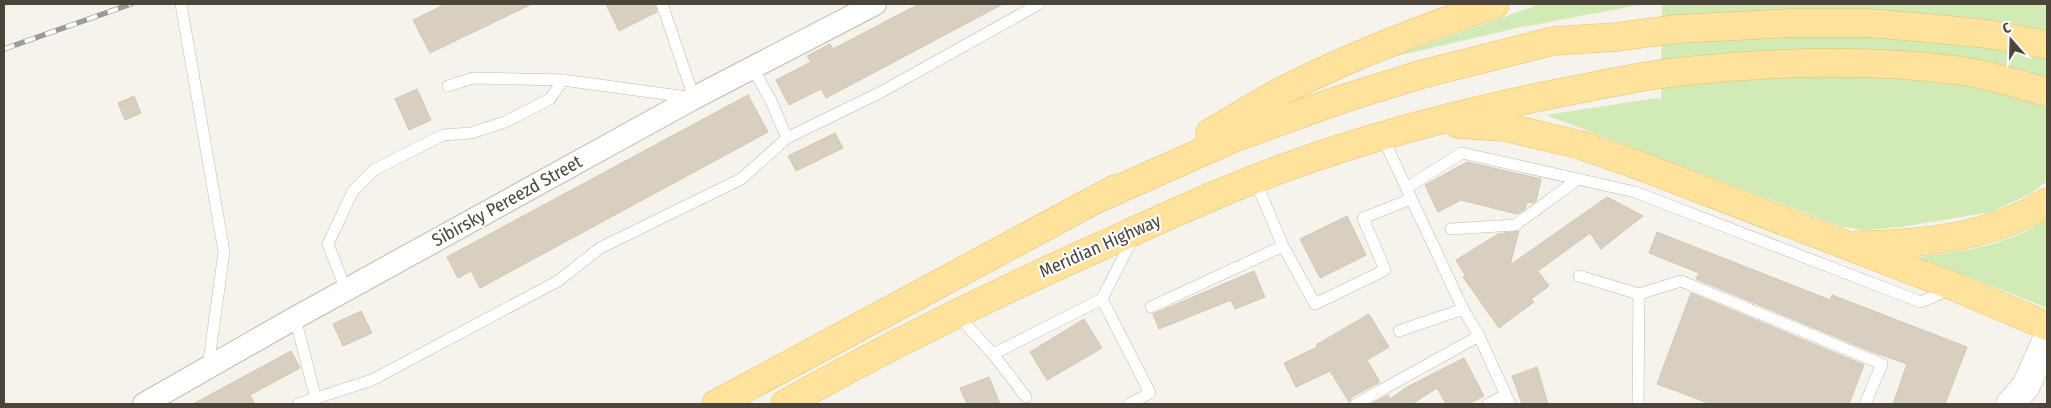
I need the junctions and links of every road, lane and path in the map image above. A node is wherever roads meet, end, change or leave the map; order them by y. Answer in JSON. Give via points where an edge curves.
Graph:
{"nodes":[{"id":1,"x":181,"y":4,"type":"edge"},
{"id":2,"x":662,"y":4,"type":"edge"},
{"id":3,"x":875,"y":4,"type":"edge"},
{"id":4,"x":1039,"y":4,"type":"edge"},
{"id":5,"x":1495,"y":4,"type":"edge"},
{"id":6,"x":2047,"y":45,"type":"edge"},
{"id":7,"x":752,"y":67,"type":"junction"},
{"id":8,"x":563,"y":80,"type":"junction"},
{"id":9,"x":448,"y":86,"type":"dead end"},
{"id":10,"x":2047,"y":92,"type":"edge"},
{"id":11,"x":694,"y":98,"type":"junction"},
{"id":12,"x":1429,"y":122,"type":"junction"},
{"id":13,"x":1382,"y":136,"type":"junction"},
{"id":14,"x":787,"y":138,"type":"junction"},
{"id":15,"x":1255,"y":180,"type":"junction"},
{"id":16,"x":1577,"y":180,"type":"junction"},
{"id":17,"x":1641,"y":180,"type":"junction"},
{"id":18,"x":1406,"y":188,"type":"junction"},
{"id":19,"x":1099,"y":198,"type":"junction"},
{"id":20,"x":1411,"y":199,"type":"junction"},
{"id":21,"x":2047,"y":202,"type":"edge"},
{"id":22,"x":1137,"y":229,"type":"junction"},
{"id":23,"x":1451,"y":229,"type":"dead end"},
{"id":24,"x":1848,"y":245,"type":"junction"},
{"id":25,"x":1284,"y":246,"type":"junction"},
{"id":26,"x":1579,"y":276,"type":"dead end"},
{"id":27,"x":1955,"y":287,"type":"junction"},
{"id":28,"x":346,"y":290,"type":"junction"},
{"id":29,"x":1639,"y":294,"type":"junction"},
{"id":30,"x":1102,"y":299,"type":"junction"},
{"id":31,"x":1151,"y":307,"type":"dead end"},
{"id":32,"x":1463,"y":309,"type":"junction"},
{"id":33,"x":956,"y":313,"type":"junction"},
{"id":34,"x":295,"y":318,"type":"junction"},
{"id":35,"x":2047,"y":326,"type":"edge"},
{"id":36,"x":1399,"y":331,"type":"dead end"},
{"id":37,"x":1479,"y":336,"type":"junction"},
{"id":38,"x":2047,"y":339,"type":"edge"},
{"id":39,"x":993,"y":354,"type":"junction"},
{"id":40,"x":208,"y":369,"type":"junction"},
{"id":41,"x":1026,"y":397,"type":"dead end"},
{"id":42,"x":316,"y":399,"type":"junction"},
{"id":43,"x":1508,"y":400,"type":"edge"},
{"id":44,"x":144,"y":404,"type":"edge"},
{"id":45,"x":298,"y":404,"type":"edge"},
{"id":46,"x":716,"y":404,"type":"edge"},
{"id":47,"x":785,"y":404,"type":"edge"},
{"id":48,"x":1129,"y":404,"type":"edge"},
{"id":49,"x":1356,"y":404,"type":"edge"},
{"id":50,"x":1488,"y":404,"type":"edge"},
{"id":51,"x":1638,"y":404,"type":"edge"},
{"id":52,"x":1865,"y":404,"type":"edge"},
{"id":53,"x":2010,"y":404,"type":"edge"}],
"edges":[{"from":1,"to":40,"type":"lane","via":[[224,252]]},
{"from":2,"to":11,"type":"lane"},
{"from":3,"to":7,"type":"street","name":"Sibirsky Pereezd Street"},
{"from":4,"to":14,"type":"lane","via":[[883,91]]},
{"from":5,"to":19,"type":"main road","via":[[1422,29],[1286,89]]},
{"from":6,"to":19,"type":"main road","via":[[1988,34],[1869,23],[1725,25],[1553,41],[1339,100],[1236,137]]},
{"from":7,"to":11,"type":"street","name":"Sibirsky Pereezd Street"},
{"from":7,"to":14,"type":"lane"},
{"from":8,"to":9,"type":"lane","via":[[473,78]]},
{"from":8,"to":11,"type":"lane"},
{"from":8,"to":28,"type":"lane","via":[[550,99],[513,118],[471,133],[443,135],[374,170],[359,183],[328,244]]},
{"from":10,"to":12,"type":"main road","name":"Meridian Highway","via":[[1965,72],[1891,65],[1734,67],[1666,73],[1540,96]]},
{"from":11,"to":28,"type":"street","name":"Sibirsky Pereezd Street"},
{"from":12,"to":13,"type":"main road","name":"Meridian Highway"},
{"from":12,"to":17,"type":"main road","via":[[1504,127],[1581,145]]},
{"from":13,"to":15,"type":"main road","name":"Meridian Highway","via":[[1315,156]]},
{"from":13,"to":18,"type":"lane"},
{"from":14,"to":42,"type":"lane","via":[[741,179],[600,248],[558,281],[372,380]]},
{"from":15,"to":22,"type":"main road","name":"Meridian Highway"},
{"from":15,"to":25,"type":"lane"},
{"from":16,"to":17,"type":"lane"},
{"from":16,"to":18,"type":"lane","via":[[1462,153]]},
{"from":16,"to":23,"type":"lane","via":[[1515,225]]},
{"from":17,"to":24,"type":"main road"},
{"from":17,"to":27,"type":"lane","via":[[1921,302]]},
{"from":18,"to":20,"type":"lane"},
{"from":19,"to":46,"type":"main road"},
{"from":20,"to":25,"type":"lane","via":[[1363,218],[1385,270],[1315,304]]},
{"from":20,"to":32,"type":"lane"},
{"from":21,"to":24,"type":"main road","via":[[2024,216],[1978,231],[1935,240]]},
{"from":22,"to":30,"type":"lane"},
{"from":22,"to":33,"type":"main road","name":"Meridian Highway"},
{"from":24,"to":27,"type":"main road"},
{"from":25,"to":31,"type":"lane"},
{"from":26,"to":29,"type":"lane"},
{"from":27,"to":35,"type":"main road"},
{"from":28,"to":34,"type":"street","name":"Sibirsky Pereezd Street"},
{"from":29,"to":51,"type":"lane"},
{"from":29,"to":52,"type":"lane","via":[[1680,281],[1882,364]]},
{"from":30,"to":39,"type":"lane"},
{"from":30,"to":48,"type":"lane","via":[[1150,393]]},
{"from":32,"to":36,"type":"lane"},
{"from":32,"to":37,"type":"lane"},
{"from":33,"to":39,"type":"lane"},
{"from":33,"to":47,"type":"main road","name":"Meridian Highway"},
{"from":34,"to":40,"type":"street","name":"Sibirsky Pereezd Street"},
{"from":34,"to":42,"type":"lane"},
{"from":37,"to":43,"type":"lane"},
{"from":37,"to":49,"type":"lane"},
{"from":38,"to":53,"type":"street","via":[[2026,386]]},
{"from":39,"to":41,"type":"lane"},
{"from":40,"to":44,"type":"street","name":"Sibirsky Pereezd Street"},
{"from":42,"to":45,"type":"lane"},
{"from":43,"to":50,"type":"lane"}]}
